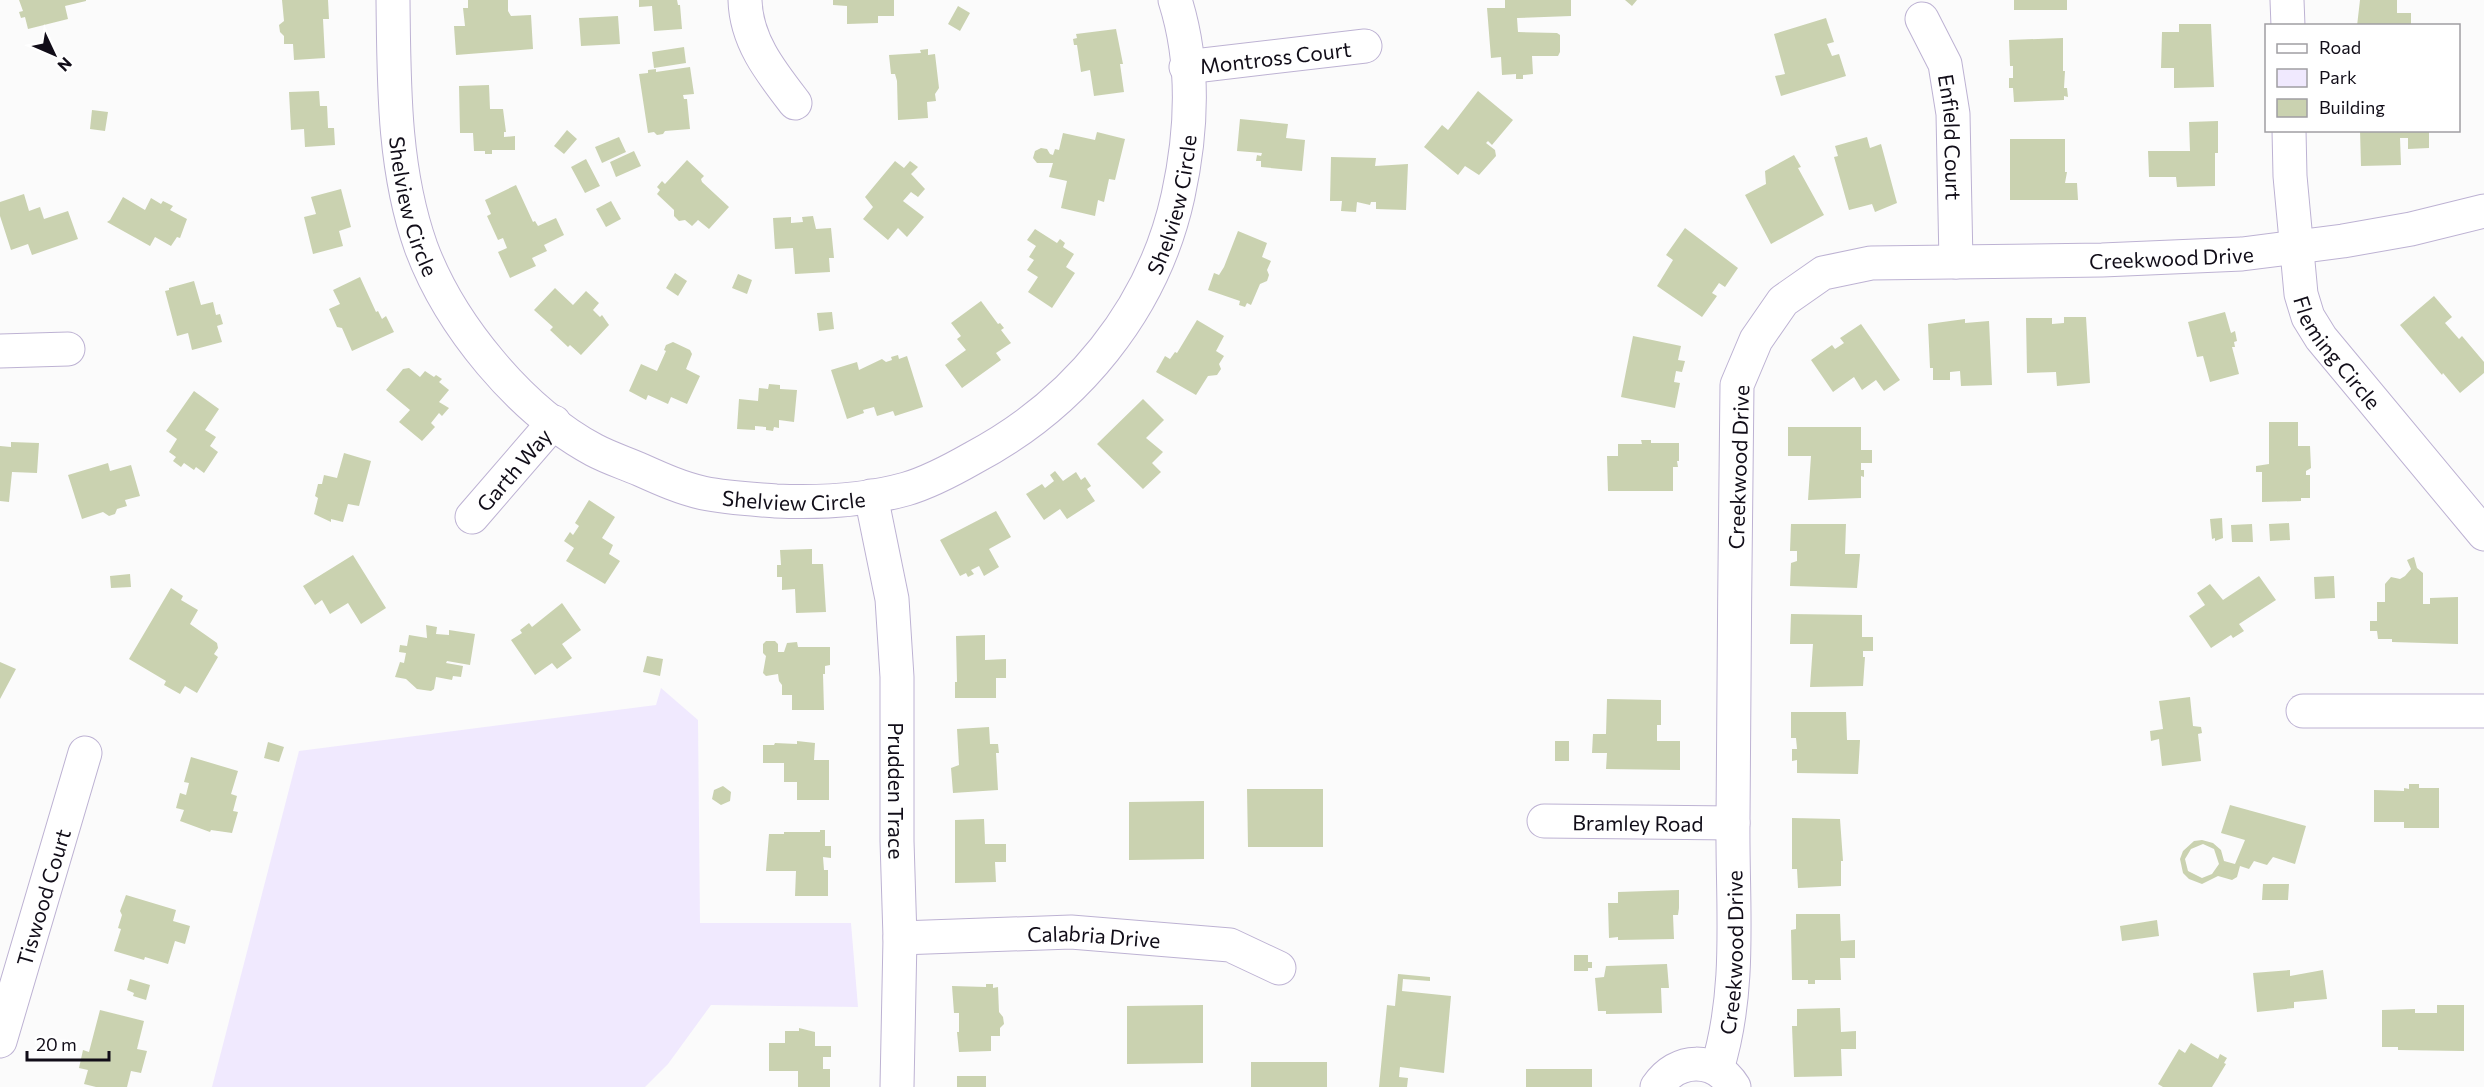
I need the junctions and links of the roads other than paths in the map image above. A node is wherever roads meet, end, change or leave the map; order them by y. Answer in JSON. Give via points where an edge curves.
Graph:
{"nodes":[{"id":1,"x":393,"y":0,"type":"edge"},
{"id":2,"x":745,"y":0,"type":"edge"},
{"id":3,"x":1175,"y":0,"type":"edge"},
{"id":4,"x":2288,"y":0,"type":"edge"},
{"id":5,"x":1922,"y":19,"type":"dead end"},
{"id":6,"x":2288,"y":24,"type":"edge"},
{"id":7,"x":1365,"y":46,"type":"dead end"},
{"id":8,"x":1186,"y":67,"type":"junction"},
{"id":9,"x":795,"y":103,"type":"dead end"},
{"id":10,"x":2289,"y":132,"type":"edge"},
{"id":11,"x":2484,"y":212,"type":"edge"},
{"id":12,"x":2297,"y":247,"type":"junction"},
{"id":13,"x":1956,"y":262,"type":"junction"},
{"id":14,"x":68,"y":349,"type":"dead end"},
{"id":15,"x":0,"y":351,"type":"edge"},
{"id":16,"x":554,"y":422,"type":"junction"},
{"id":17,"x":871,"y":496,"type":"junction"},
{"id":18,"x":472,"y":517,"type":"dead end"},
{"id":19,"x":2484,"y":534,"type":"edge"},
{"id":20,"x":2302,"y":711,"type":"dead end"},
{"id":21,"x":2484,"y":711,"type":"edge"},
{"id":22,"x":85,"y":753,"type":"dead end"},
{"id":23,"x":1544,"y":821,"type":"dead end"},
{"id":24,"x":1733,"y":823,"type":"junction"},
{"id":25,"x":900,"y":938,"type":"junction"},
{"id":26,"x":1279,"y":968,"type":"dead end"},
{"id":27,"x":0,"y":1041,"type":"edge"},
{"id":28,"x":1726,"y":1078,"type":"edge"},
{"id":29,"x":897,"y":1087,"type":"edge"},
{"id":30,"x":1657,"y":1087,"type":"edge"}],
"edges":[{"from":1,"to":16,"type":"street","name":"Shelview Circle","via":[[394,86],[402,171],[421,246],[469,336],[508,382]]},
{"from":2,"to":9,"type":"street","via":[[753,41]]},
{"from":3,"to":8,"type":"street","name":"Shelview Circle"},
{"from":4,"to":6,"type":"street"},
{"from":5,"to":13,"type":"street","name":"Enfield Court","via":[[1945,64],[1953,114]]},
{"from":7,"to":8,"type":"street","name":"Montross Court"},
{"from":8,"to":17,"type":"street","name":"Shelview Circle","via":[[1190,108],[1185,165],[1174,218],[1155,270],[1126,322],[1054,404],[1004,442],[943,475]]},
{"from":10,"to":12,"type":"street","name":"Fleming Circle"},
{"from":11,"to":12,"type":"street","name":"Creekwood Drive","via":[[2411,229]]},
{"from":12,"to":13,"type":"street","name":"Creekwood Drive","via":[[2182,258]]},
{"from":12,"to":19,"type":"street","name":"Fleming Circle","via":[[2301,294],[2308,317],[2321,338]]},
{"from":13,"to":24,"type":"street","name":"Creekwood Drive","via":[[1871,263],[1823,273],[1783,301],[1756,340],[1737,385]]},
{"from":14,"to":15,"type":"street"},
{"from":16,"to":17,"type":"street","name":"Shelview Circle","via":[[594,450],[703,493],[815,503]]},
{"from":16,"to":18,"type":"street","name":"Garth Way"},
{"from":17,"to":25,"type":"street","name":"Prudden Trace","via":[[893,610]]},
{"from":20,"to":21,"type":"street"},
{"from":22,"to":27,"type":"street","name":"Tiswood Court"},
{"from":23,"to":24,"type":"street","name":"Bramley Road"},
{"from":24,"to":28,"type":"street","name":"Creekwood Drive","via":[[1735,957]]},
{"from":25,"to":26,"type":"street","name":"Calabria Drive","via":[[1083,933],[1230,945]]},
{"from":25,"to":29,"type":"street","name":"Prudden Trace"},
{"from":28,"to":30,"type":"street","name":"Creekwood Drive","via":[[1704,1064],[1689,1064],[1675,1068]]}]}
